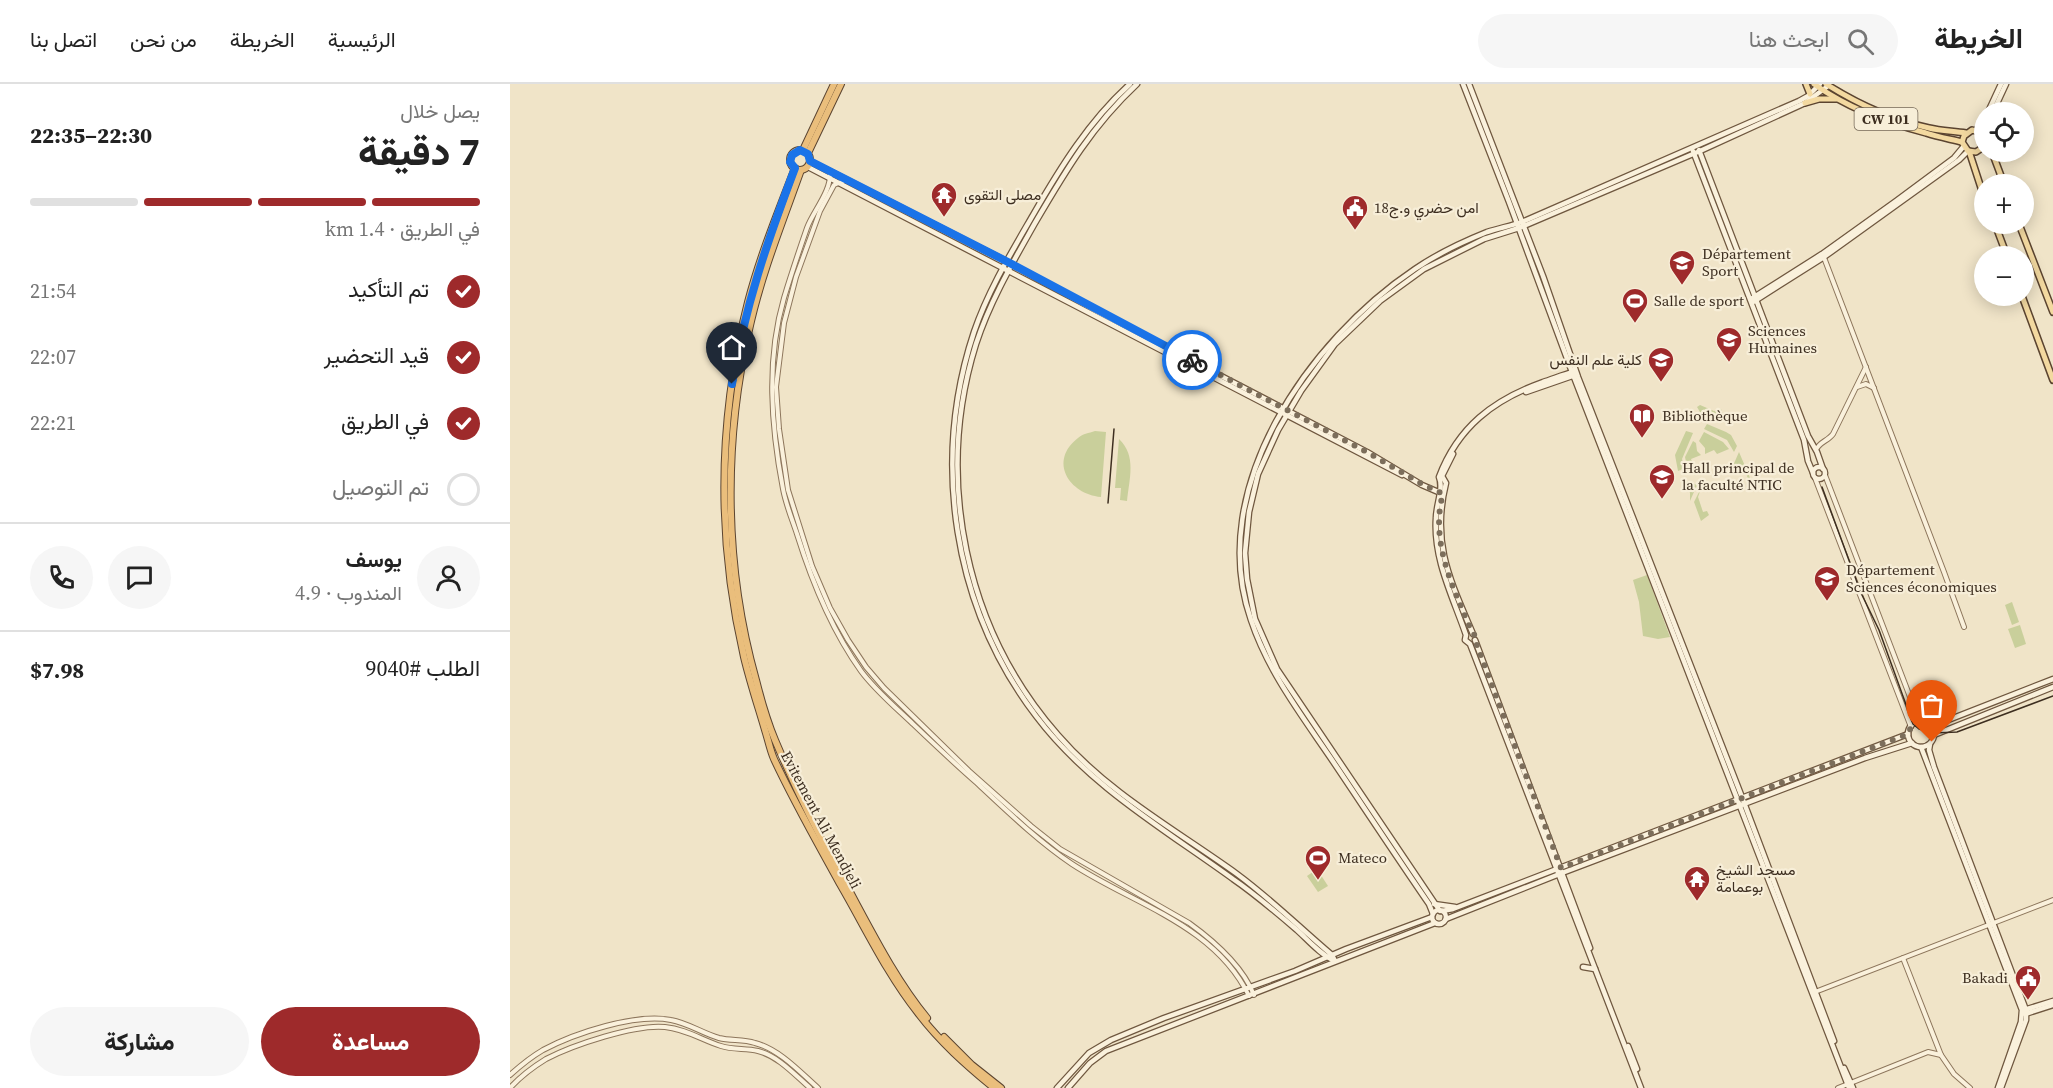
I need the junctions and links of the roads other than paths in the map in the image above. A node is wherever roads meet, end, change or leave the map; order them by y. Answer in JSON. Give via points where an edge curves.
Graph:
{"nodes":[{"id":1,"x":834,"y":84,"type":"edge"},
{"id":2,"x":842,"y":84,"type":"edge"},
{"id":3,"x":1130,"y":84,"type":"edge"},
{"id":4,"x":1137,"y":84,"type":"edge"},
{"id":5,"x":1462,"y":84,"type":"edge"},
{"id":6,"x":1469,"y":84,"type":"edge"},
{"id":7,"x":1806,"y":84,"type":"edge"},
{"id":8,"x":2001,"y":84,"type":"edge"},
{"id":9,"x":2006,"y":84,"type":"edge"},
{"id":10,"x":1821,"y":86,"type":"edge"},
{"id":11,"x":1808,"y":98,"type":"junction"},
{"id":12,"x":1842,"y":100,"type":"junction"},
{"id":13,"x":1993,"y":102,"type":"edge"},
{"id":14,"x":1998,"y":102,"type":"edge"},
{"id":15,"x":1974,"y":131,"type":"edge"},
{"id":16,"x":1966,"y":133,"type":"junction"},
{"id":17,"x":1966,"y":148,"type":"junction"},
{"id":18,"x":1974,"y":149,"type":"edge"},
{"id":19,"x":1696,"y":150,"type":"junction"},
{"id":20,"x":805,"y":152,"type":"junction"},
{"id":21,"x":809,"y":164,"type":"junction"},
{"id":22,"x":798,"y":169,"type":"junction"},
{"id":23,"x":830,"y":171,"type":"junction"},
{"id":24,"x":1976,"y":174,"type":"edge"},
{"id":25,"x":831,"y":178,"type":"junction"},
{"id":26,"x":847,"y":180,"type":"junction"},
{"id":27,"x":838,"y":182,"type":"junction"},
{"id":28,"x":1520,"y":225,"type":"junction"},
{"id":29,"x":2023,"y":234,"type":"edge"},
{"id":30,"x":1823,"y":256,"type":"junction"},
{"id":31,"x":1006,"y":261,"type":"junction"},
{"id":32,"x":1008,"y":267,"type":"junction"},
{"id":33,"x":1753,"y":300,"type":"junction"},
{"id":34,"x":2026,"y":306,"type":"edge"},
{"id":35,"x":2053,"y":312,"type":"edge"},
{"id":36,"x":1866,"y":366,"type":"junction"},
{"id":37,"x":1574,"y":374,"type":"junction"},
{"id":38,"x":2053,"y":380,"type":"edge"},
{"id":39,"x":1857,"y":387,"type":"junction"},
{"id":40,"x":1875,"y":389,"type":"junction"},
{"id":41,"x":1285,"y":411,"type":"junction"},
{"id":42,"x":1820,"y":443,"type":"joint"},
{"id":43,"x":1812,"y":445,"type":"junction"},
{"id":44,"x":1807,"y":449,"type":"junction"},
{"id":45,"x":1824,"y":472,"type":"junction"},
{"id":46,"x":1814,"y":475,"type":"junction"},
{"id":47,"x":1441,"y":494,"type":"junction"},
{"id":48,"x":1964,"y":627,"type":"dead end"},
{"id":49,"x":1473,"y":634,"type":"junction"},
{"id":50,"x":1466,"y":635,"type":"junction"},
{"id":51,"x":1472,"y":642,"type":"junction"},
{"id":52,"x":2053,"y":679,"type":"edge"},
{"id":53,"x":2053,"y":687,"type":"edge"},
{"id":54,"x":1926,"y":722,"type":"junction"},
{"id":55,"x":1911,"y":727,"type":"junction"},
{"id":56,"x":1908,"y":734,"type":"junction"},
{"id":57,"x":1934,"y":735,"type":"junction"},
{"id":58,"x":1912,"y":743,"type":"junction"},
{"id":59,"x":1930,"y":744,"type":"junction"},
{"id":60,"x":1921,"y":747,"type":"junction"},
{"id":61,"x":1862,"y":751,"type":"junction"},
{"id":62,"x":1865,"y":758,"type":"junction"},
{"id":63,"x":1740,"y":798,"type":"junction"},
{"id":64,"x":1742,"y":805,"type":"junction"},
{"id":65,"x":1559,"y":871,"type":"junction"},
{"id":66,"x":2053,"y":900,"type":"edge"},
{"id":67,"x":1432,"y":905,"type":"junction"},
{"id":68,"x":1458,"y":907,"type":"junction"},
{"id":69,"x":1441,"y":911,"type":"junction"},
{"id":70,"x":1433,"y":915,"type":"junction"},
{"id":71,"x":1446,"y":919,"type":"junction"},
{"id":72,"x":1425,"y":920,"type":"junction"},
{"id":73,"x":1435,"y":923,"type":"junction"},
{"id":74,"x":1991,"y":923,"type":"junction"},
{"id":75,"x":1330,"y":956,"type":"junction"},
{"id":76,"x":1343,"y":958,"type":"junction"},
{"id":77,"x":1903,"y":958,"type":"junction"},
{"id":78,"x":1335,"y":962,"type":"junction"},
{"id":79,"x":1342,"y":967,"type":"dead end"},
{"id":80,"x":1583,"y":967,"type":"dead end"},
{"id":81,"x":1595,"y":969,"type":"junction"},
{"id":82,"x":1248,"y":988,"type":"junction"},
{"id":83,"x":1813,"y":992,"type":"junction"},
{"id":84,"x":1252,"y":996,"type":"junction"},
{"id":85,"x":2053,"y":1003,"type":"edge"},
{"id":86,"x":2034,"y":1010,"type":"junction"},
{"id":87,"x":2024,"y":1011,"type":"junction"},
{"id":88,"x":2025,"y":1021,"type":"junction"},
{"id":89,"x":1935,"y":1038,"type":"junction"},
{"id":90,"x":1928,"y":1052,"type":"junction"},
{"id":91,"x":1941,"y":1055,"type":"junction"},
{"id":92,"x":510,"y":1075,"type":"edge"},
{"id":93,"x":1850,"y":1086,"type":"edge"},
{"id":94,"x":510,"y":1088,"type":"edge"},
{"id":95,"x":810,"y":1088,"type":"edge"},
{"id":96,"x":819,"y":1088,"type":"edge"},
{"id":97,"x":994,"y":1088,"type":"edge"},
{"id":98,"x":1002,"y":1088,"type":"edge"},
{"id":99,"x":1057,"y":1088,"type":"edge"},
{"id":100,"x":1068,"y":1088,"type":"edge"},
{"id":101,"x":1642,"y":1088,"type":"edge"},
{"id":102,"x":1838,"y":1088,"type":"edge"},
{"id":103,"x":1970,"y":1088,"type":"edge"},
{"id":104,"x":1999,"y":1088,"type":"edge"}],
"edges":[{"from":1,"to":20,"type":"highway"},
{"from":2,"to":20,"type":"highway"},
{"from":3,"to":31,"type":"main road","via":[[1095,119],[1074,148]]},
{"from":4,"to":32,"type":"main road","via":[[1089,136]]},
{"from":5,"to":28,"type":"main road"},
{"from":6,"to":28,"type":"main road"},
{"from":7,"to":11,"type":"main road"},
{"from":8,"to":13,"type":"main road"},
{"from":9,"to":14,"type":"main road"},
{"from":10,"to":11,"type":"main road"},
{"from":10,"to":12,"type":"main road","number":"CW 101"},
{"from":10,"to":16,"type":"main road","number":"CW 101","via":[[1902,120]]},
{"from":11,"to":12,"type":"main road"},
{"from":11,"to":19,"type":"main road"},
{"from":12,"to":17,"type":"main road","number":"CW 101"},
{"from":15,"to":16,"type":"main road"},
{"from":16,"to":17,"type":"main road"},
{"from":17,"to":18,"type":"main road"},
{"from":17,"to":24,"type":"main road"},
{"from":17,"to":30,"type":"main road"},
{"from":19,"to":28,"type":"main road"},
{"from":19,"to":33,"type":"main road"},
{"from":20,"to":21,"type":"highway"},
{"from":20,"to":22,"type":"highway","via":[[792,155],[790,162]]},
{"from":21,"to":22,"type":"highway"},
{"from":21,"to":23,"type":"main road"},
{"from":21,"to":25,"type":"main road"},
{"from":22,"to":97,"type":"highway","name":"Evitement Ali Mendjeli","via":[[754,281],[732,384],[725,446],[724,515],[740,638],[773,757],[808,828],[909,1000],[945,1044]]},
{"from":22,"to":98,"type":"highway","name":"Evitement Ali Mendjeli","via":[[756,303],[738,386],[731,503],[736,584],[744,633],[763,705],[793,783],[886,956],[946,1040]]},
{"from":23,"to":25,"type":"street"},
{"from":23,"to":26,"type":"main road"},
{"from":25,"to":27,"type":"main road"},
{"from":25,"to":82,"type":"street","via":[[807,228],[784,299],[772,388],[785,497],[809,573],[829,618],[878,692],[1028,829],[1072,864],[1200,937]]},
{"from":26,"to":27,"type":"street"},
{"from":26,"to":31,"type":"main road"},
{"from":27,"to":32,"type":"main road"},
{"from":27,"to":82,"type":"street","via":[[820,211],[788,300],[776,387],[788,490],[812,566],[834,616],[866,668],[969,771],[1060,849],[1206,935],[1228,957]]},
{"from":28,"to":37,"type":"main road"},
{"from":28,"to":41,"type":"main road","via":[[1489,232],[1451,248],[1390,287],[1332,342],[1300,383]]},
{"from":29,"to":35,"type":"main road"},
{"from":30,"to":33,"type":"main road"},
{"from":30,"to":36,"type":"street"},
{"from":31,"to":32,"type":"main road"},
{"from":32,"to":41,"type":"main road"},
{"from":32,"to":75,"type":"main road","via":[[977,342],[961,412],[957,475],[968,564],[989,625],[1020,686],[1058,735],[1106,785],[1279,906]]},
{"from":33,"to":43,"type":"main road"},
{"from":33,"to":44,"type":"main road"},
{"from":34,"to":38,"type":"main road"},
{"from":36,"to":39,"type":"street"},
{"from":36,"to":40,"type":"street"},
{"from":37,"to":47,"type":"main road","via":[[1524,393],[1482,418],[1459,444],[1442,476],[1446,483]]},
{"from":37,"to":63,"type":"main road"},
{"from":39,"to":40,"type":"street","via":[[1866,384]]},
{"from":39,"to":42,"type":"street","via":[[1833,434]]},
{"from":40,"to":48,"type":"street"},
{"from":41,"to":47,"type":"main road"},
{"from":41,"to":67,"type":"main road","via":[[1256,465],[1244,507],[1240,550],[1250,617],[1273,671],[1371,821]]},
{"from":42,"to":43,"type":"main road"},
{"from":43,"to":44,"type":"main road"},
{"from":43,"to":45,"type":"main road"},
{"from":44,"to":46,"type":"main road"},
{"from":45,"to":46,"type":"main road","via":[[1822,479]]},
{"from":45,"to":46,"type":"main road","via":[[1818,467]]},
{"from":45,"to":54,"type":"street","via":[[1915,710]]},
{"from":46,"to":55,"type":"street"},
{"from":47,"to":49,"type":"main road","via":[[1443,558]]},
{"from":47,"to":50,"type":"main road","via":[[1436,526],[1439,558]]},
{"from":49,"to":50,"type":"main road"},
{"from":49,"to":51,"type":"main road"},
{"from":50,"to":51,"type":"main road","via":[[1465,640]]},
{"from":51,"to":65,"type":"main road"},
{"from":52,"to":54,"type":"main road","via":[[1943,722]]},
{"from":53,"to":57,"type":"main road"},
{"from":54,"to":55,"type":"main road","via":[[1916,722]]},
{"from":54,"to":57,"type":"main road"},
{"from":55,"to":56,"type":"main road"},
{"from":56,"to":58,"type":"main road"},
{"from":56,"to":61,"type":"main road"},
{"from":57,"to":59,"type":"main road"},
{"from":58,"to":60,"type":"main road"},
{"from":58,"to":62,"type":"main road"},
{"from":59,"to":60,"type":"main road"},
{"from":59,"to":74,"type":"main road","via":[[1934,767]]},
{"from":60,"to":74,"type":"main road"},
{"from":61,"to":62,"type":"main road"},
{"from":61,"to":63,"type":"main road"},
{"from":62,"to":64,"type":"main road"},
{"from":63,"to":64,"type":"main road"},
{"from":63,"to":65,"type":"main road"},
{"from":64,"to":65,"type":"main road"},
{"from":64,"to":83,"type":"main road"},
{"from":65,"to":68,"type":"main road"},
{"from":65,"to":71,"type":"main road"},
{"from":65,"to":81,"type":"main road"},
{"from":65,"to":101,"type":"main road"},
{"from":66,"to":74,"type":"street"},
{"from":67,"to":68,"type":"main road"},
{"from":67,"to":69,"type":"main road"},
{"from":67,"to":70,"type":"main road"},
{"from":67,"to":72,"type":"main road"},
{"from":68,"to":69,"type":"main road"},
{"from":69,"to":70,"type":"main road"},
{"from":69,"to":71,"type":"main road"},
{"from":70,"to":72,"type":"main road"},
{"from":70,"to":73,"type":"main road"},
{"from":71,"to":73,"type":"main road"},
{"from":72,"to":75,"type":"main road"},
{"from":73,"to":76,"type":"main road"},
{"from":74,"to":77,"type":"street"},
{"from":74,"to":87,"type":"main road"},
{"from":75,"to":78,"type":"main road"},
{"from":75,"to":82,"type":"main road"},
{"from":76,"to":78,"type":"main road"},
{"from":76,"to":79,"type":"main road"},
{"from":77,"to":83,"type":"street"},
{"from":77,"to":89,"type":"street"},
{"from":78,"to":84,"type":"main road"},
{"from":80,"to":81,"type":"main road"},
{"from":81,"to":101,"type":"main road"},
{"from":82,"to":84,"type":"street"},
{"from":82,"to":99,"type":"main road","via":[[1101,1045],[1079,1061]]},
{"from":83,"to":93,"type":"main road"},
{"from":84,"to":100,"type":"main road","via":[[1106,1052],[1090,1063]]},
{"from":85,"to":86,"type":"main road"},
{"from":86,"to":87,"type":"main road"},
{"from":86,"to":87,"type":"main road"},
{"from":86,"to":88,"type":"main road"},
{"from":87,"to":88,"type":"main road"},
{"from":87,"to":104,"type":"main road"},
{"from":88,"to":104,"type":"main road"},
{"from":89,"to":90,"type":"street"},
{"from":89,"to":91,"type":"street"},
{"from":90,"to":91,"type":"street"},
{"from":90,"to":93,"type":"street"},
{"from":91,"to":103,"type":"street"},
{"from":92,"to":96,"type":"street","via":[[553,1046],[622,1022],[656,1018],[682,1022],[719,1038],[762,1045]]},
{"from":93,"to":102,"type":"street"},
{"from":94,"to":95,"type":"street","via":[[536,1065],[557,1054],[625,1030],[659,1027],[685,1031],[723,1047],[766,1054]]}]}
